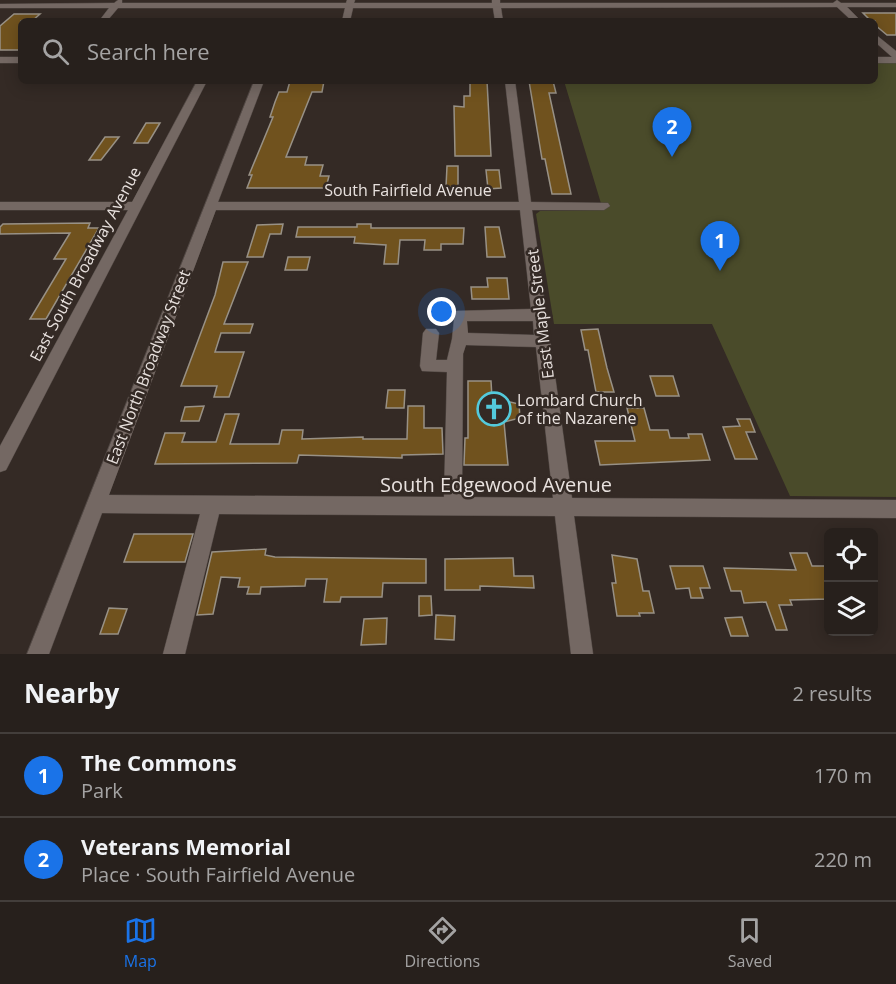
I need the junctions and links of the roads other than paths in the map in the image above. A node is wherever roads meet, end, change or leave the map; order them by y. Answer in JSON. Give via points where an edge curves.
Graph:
{"nodes":[{"id":1,"x":118,"y":3,"type":"edge"},
{"id":2,"x":350,"y":3,"type":"edge"},
{"id":3,"x":496,"y":3,"type":"edge"},
{"id":4,"x":836,"y":3,"type":"edge"},
{"id":5,"x":896,"y":5,"type":"edge"},
{"id":6,"x":0,"y":6,"type":"edge"},
{"id":7,"x":106,"y":18,"type":"edge"},
{"id":8,"x":347,"y":18,"type":"edge"},
{"id":9,"x":499,"y":18,"type":"edge"},
{"id":10,"x":854,"y":18,"type":"edge"},
{"id":11,"x":878,"y":40,"type":"edge"},
{"id":12,"x":896,"y":58,"type":"edge"},
{"id":13,"x":0,"y":60,"type":"edge"},
{"id":14,"x":18,"y":60,"type":"edge"},
{"id":15,"x":878,"y":60,"type":"edge"},
{"id":16,"x":200,"y":84,"type":"edge"},
{"id":17,"x":258,"y":84,"type":"edge"},
{"id":18,"x":510,"y":84,"type":"edge"},
{"id":19,"x":0,"y":206,"type":"edge"},
{"id":20,"x":136,"y":206,"type":"junction"},
{"id":21,"x":211,"y":206,"type":"junction"},
{"id":22,"x":604,"y":206,"type":"dead end"},
{"id":23,"x":528,"y":207,"type":"junction"},
{"id":24,"x":541,"y":315,"type":"junction"},
{"id":25,"x":430,"y":333,"type":"dead end"},
{"id":26,"x":460,"y":339,"type":"junction"},
{"id":27,"x":544,"y":341,"type":"junction"},
{"id":28,"x":454,"y":366,"type":"junction"},
{"id":29,"x":0,"y":464,"type":"edge"},
{"id":30,"x":96,"y":504,"type":"junction"},
{"id":31,"x":213,"y":505,"type":"junction"},
{"id":32,"x":453,"y":506,"type":"junction"},
{"id":33,"x":562,"y":507,"type":"junction"},
{"id":34,"x":896,"y":509,"type":"edge"},
{"id":35,"x":38,"y":654,"type":"edge"},
{"id":36,"x":174,"y":654,"type":"edge"},
{"id":37,"x":582,"y":654,"type":"edge"}],
"edges":[{"from":1,"to":2,"type":"street"},
{"from":1,"to":6,"type":"street"},
{"from":1,"to":7,"type":"street"},
{"from":2,"to":3,"type":"street"},
{"from":2,"to":8,"type":"street"},
{"from":3,"to":4,"type":"street"},
{"from":3,"to":9,"type":"street"},
{"from":4,"to":5,"type":"street"},
{"from":4,"to":10,"type":"street"},
{"from":11,"to":12,"type":"street"},
{"from":12,"to":15,"type":"street"},
{"from":13,"to":14,"type":"street"},
{"from":16,"to":20,"type":"street","name":"East South Broadway Avenue"},
{"from":17,"to":21,"type":"street","name":"East North Broadway Street"},
{"from":18,"to":23,"type":"street","name":"East Maple Street"},
{"from":19,"to":20,"type":"street"},
{"from":20,"to":29,"type":"street","name":"East South Broadway Avenue"},
{"from":21,"to":23,"type":"street","name":"South Fairfield Avenue"},
{"from":21,"to":30,"type":"street","name":"East North Broadway Street"},
{"from":22,"to":23,"type":"street","name":"South Fairfield Avenue"},
{"from":23,"to":24,"type":"street","name":"East Maple Street"},
{"from":24,"to":26,"type":"street","via":[[460,315]]},
{"from":24,"to":27,"type":"street","name":"East Maple Street"},
{"from":25,"to":28,"type":"street","via":[[428,366]]},
{"from":26,"to":27,"type":"street"},
{"from":26,"to":28,"type":"street"},
{"from":27,"to":33,"type":"street","name":"East Maple Street"},
{"from":28,"to":32,"type":"street"},
{"from":30,"to":31,"type":"street","name":"South Edgewood Avenue"},
{"from":30,"to":35,"type":"street","name":"East North Broadway Street"},
{"from":31,"to":32,"type":"street","name":"South Edgewood Avenue"},
{"from":31,"to":36,"type":"street"},
{"from":32,"to":33,"type":"street","name":"South Edgewood Avenue"},
{"from":33,"to":34,"type":"street","name":"South Edgewood Avenue"},
{"from":33,"to":37,"type":"street","name":"East Maple Street"}]}
